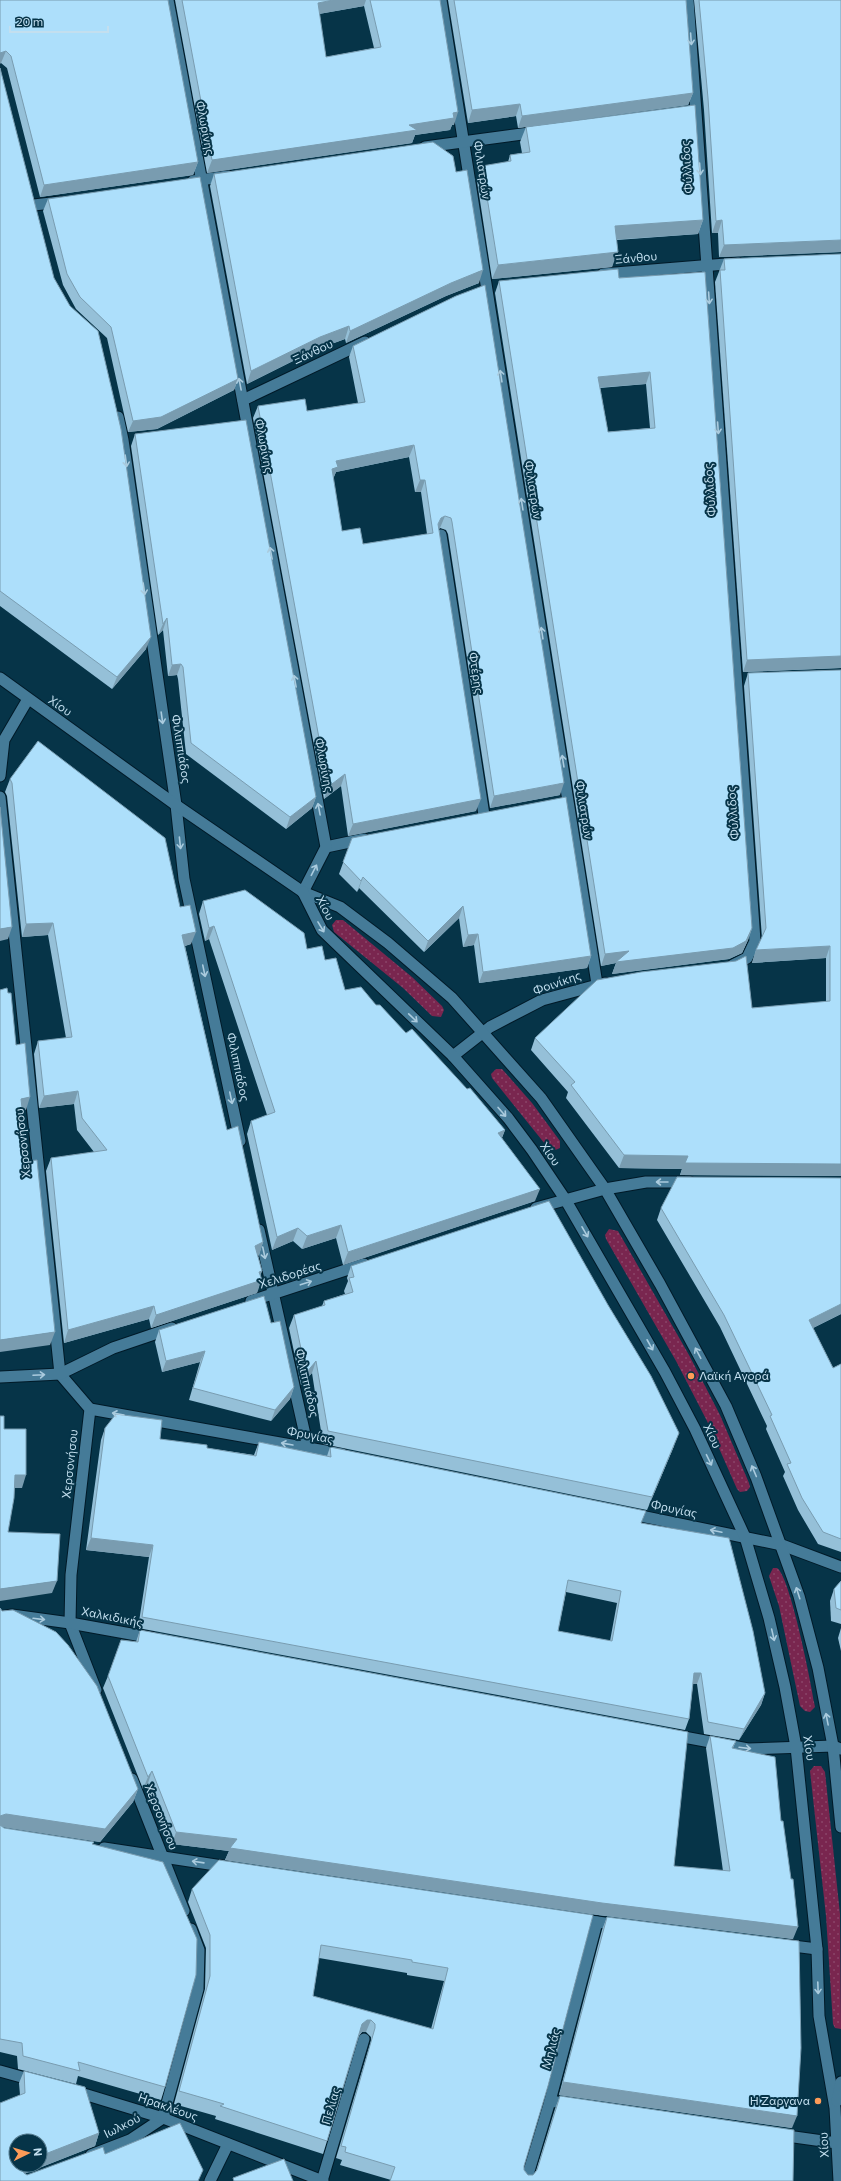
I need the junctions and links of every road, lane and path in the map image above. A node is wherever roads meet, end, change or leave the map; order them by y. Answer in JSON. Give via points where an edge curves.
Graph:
{"nodes":[{"id":1,"x":168,"y":0,"type":"edge"},
{"id":2,"x":442,"y":0,"type":"edge"},
{"id":3,"x":688,"y":0,"type":"edge"},
{"id":4,"x":697,"y":111,"type":"junction"},
{"id":5,"x":681,"y":113,"type":"edge"},
{"id":6,"x":549,"y":131,"type":"edge"},
{"id":7,"x":464,"y":142,"type":"junction"},
{"id":8,"x":410,"y":149,"type":"edge"},
{"id":9,"x":240,"y":174,"type":"edge"},
{"id":10,"x":202,"y":179,"type":"junction"},
{"id":11,"x":179,"y":183,"type":"edge"},
{"id":12,"x":31,"y":190,"type":"edge"},
{"id":13,"x":72,"y":200,"type":"edge"},
{"id":14,"x":749,"y":263,"type":"edge"},
{"id":15,"x":706,"y":265,"type":"junction"},
{"id":16,"x":594,"y":275,"type":"edge"},
{"id":17,"x":491,"y":286,"type":"junction"},
{"id":18,"x":474,"y":292,"type":"edge"},
{"id":19,"x":378,"y":336,"type":"edge"},
{"id":20,"x":243,"y":400,"type":"junction"},
{"id":21,"x":116,"y":409,"type":"edge"},
{"id":22,"x":441,"y":535,"type":"edge"},
{"id":23,"x":0,"y":678,"type":"edge"},
{"id":24,"x":28,"y":699,"type":"junction"},
{"id":25,"x":0,"y":776,"type":"edge"},
{"id":26,"x":0,"y":797,"type":"edge"},
{"id":27,"x":569,"y":800,"type":"junction"},
{"id":28,"x":554,"y":802,"type":"edge"},
{"id":29,"x":176,"y":805,"type":"junction"},
{"id":30,"x":469,"y":818,"type":"edge"},
{"id":31,"x":379,"y":836,"type":"edge"},
{"id":32,"x":326,"y":847,"type":"junction"},
{"id":33,"x":303,"y":892,"type":"junction"},
{"id":34,"x":727,"y":967,"type":"edge"},
{"id":35,"x":613,"y":982,"type":"edge"},
{"id":36,"x":597,"y":984,"type":"junction"},
{"id":37,"x":483,"y":1032,"type":"junction"},
{"id":38,"x":453,"y":1056,"type":"junction"},
{"id":39,"x":243,"y":1156,"type":"edge"},
{"id":40,"x":701,"y":1182,"type":"edge"},
{"id":41,"x":605,"y":1189,"type":"junction"},
{"id":42,"x":565,"y":1199,"type":"junction"},
{"id":43,"x":528,"y":1211,"type":"edge"},
{"id":44,"x":256,"y":1217,"type":"edge"},
{"id":45,"x":378,"y":1260,"type":"edge"},
{"id":46,"x":273,"y":1294,"type":"junction"},
{"id":47,"x":237,"y":1306,"type":"edge"},
{"id":48,"x":186,"y":1323,"type":"edge"},
{"id":49,"x":60,"y":1374,"type":"junction"},
{"id":50,"x":0,"y":1377,"type":"edge"},
{"id":51,"x":90,"y":1409,"type":"junction"},
{"id":52,"x":308,"y":1448,"type":"junction"},
{"id":53,"x":355,"y":1457,"type":"edge"},
{"id":54,"x":620,"y":1512,"type":"edge"},
{"id":55,"x":745,"y":1537,"type":"junction"},
{"id":56,"x":782,"y":1546,"type":"junction"},
{"id":57,"x":841,"y":1567,"type":"edge"},
{"id":58,"x":0,"y":1617,"type":"edge"},
{"id":59,"x":70,"y":1623,"type":"junction"},
{"id":60,"x":164,"y":1640,"type":"edge"},
{"id":61,"x":101,"y":1702,"type":"edge"},
{"id":62,"x":662,"y":1733,"type":"edge"},
{"id":63,"x":796,"y":1748,"type":"junction"},
{"id":64,"x":837,"y":1748,"type":"edge"},
{"id":65,"x":128,"y":1769,"type":"edge"},
{"id":66,"x":841,"y":1827,"type":"edge"},
{"id":67,"x":93,"y":1847,"type":"edge"},
{"id":68,"x":163,"y":1857,"type":"junction"},
{"id":69,"x":242,"y":1869,"type":"edge"},
{"id":70,"x":566,"y":1917,"type":"edge"},
{"id":71,"x":597,"y":1922,"type":"junction"},
{"id":72,"x":628,"y":1926,"type":"edge"},
{"id":73,"x":770,"y":1944,"type":"edge"},
{"id":74,"x":817,"y":1949,"type":"junction"},
{"id":75,"x":364,"y":2039,"type":"edge"},
{"id":76,"x":0,"y":2071,"type":"edge"},
{"id":77,"x":841,"y":2082,"type":"edge"},
{"id":78,"x":44,"y":2083,"type":"edge"},
{"id":79,"x":66,"y":2088,"type":"edge"},
{"id":80,"x":550,"y":2101,"type":"junction"},
{"id":81,"x":581,"y":2106,"type":"edge"},
{"id":82,"x":836,"y":2108,"type":"junction"},
{"id":83,"x":163,"y":2118,"type":"junction"},
{"id":84,"x":768,"y":2133,"type":"edge"},
{"id":85,"x":838,"y":2143,"type":"junction"},
{"id":86,"x":228,"y":2144,"type":"junction"},
{"id":87,"x":81,"y":2159,"type":"edge"},
{"id":88,"x":210,"y":2181,"type":"edge"},
{"id":89,"x":323,"y":2181,"type":"edge"},
{"id":90,"x":526,"y":2181,"type":"edge"},
{"id":91,"x":839,"y":2181,"type":"edge"}],
"edges":[{"from":1,"to":10,"type":"street","name":"Φλωρίνης"},
{"from":2,"to":7,"type":"street","name":"Φιλιατρών"},
{"from":3,"to":4,"type":"street","name":"Φύλλιδος","one_way":true},
{"from":4,"to":5,"type":"street"},
{"from":4,"to":15,"type":"street","name":"Φύλλιδος","one_way":true},
{"from":6,"to":7,"type":"street"},
{"from":7,"to":8,"type":"street"},
{"from":7,"to":17,"type":"street","name":"Φιλιατρών"},
{"from":9,"to":10,"type":"street"},
{"from":10,"to":11,"type":"street"},
{"from":20,"to":10,"type":"street","name":"Φλωρίνης","one_way":true},
{"from":12,"to":13,"type":"street","via":[[35,209]]},
{"from":14,"to":15,"type":"street","name":"Ξάνθου"},
{"from":15,"to":16,"type":"street","name":"Ξάνθου"},
{"from":15,"to":34,"type":"street","name":"Φύλλιδος","one_way":true,"via":[[741,679],[755,941],[747,958]]},
{"from":17,"to":18,"type":"street"},
{"from":27,"to":17,"type":"street","name":"Φιλιατρών","one_way":true},
{"from":19,"to":20,"type":"street","name":"Ξάνθου"},
{"from":32,"to":20,"type":"street","name":"Φλωρίνης","one_way":true,"via":[[243,425]]},
{"from":21,"to":29,"type":"street","name":"Φιλιππιάδος","one_way":true,"via":[[127,440]]},
{"from":22,"to":30,"type":"street","name":"Φτέρης","via":[[488,814]]},
{"from":23,"to":24,"type":"street","name":"Χίου"},
{"from":24,"to":25,"type":"street","via":[[4,740]]},
{"from":24,"to":29,"type":"street","name":"Χίου"},
{"from":26,"to":49,"type":"street","name":"Χερσονήσου"},
{"from":27,"to":28,"type":"street"},
{"from":27,"to":36,"type":"street","name":"Φιλιατρών"},
{"from":29,"to":33,"type":"street","name":"Χίου"},
{"from":29,"to":39,"type":"street","name":"Φιλιππιάδος","one_way":true,"via":[[184,879]]},
{"from":31,"to":32,"type":"street"},
{"from":33,"to":32,"type":"street","one_way":true},
{"from":33,"to":37,"type":"street","name":"Χίου","via":[[340,907],[388,943],[452,998]]},
{"from":33,"to":38,"type":"street","name":"Χίου","one_way":true,"via":[[322,930]]},
{"from":35,"to":36,"type":"street","name":"Φοινίκης"},
{"from":36,"to":37,"type":"street","name":"Φοινίκης","via":[[542,1000]]},
{"from":37,"to":38,"type":"street","name":"Φοινίκης"},
{"from":37,"to":41,"type":"street","name":"Χίου","via":[[541,1098]]},
{"from":38,"to":42,"type":"street","name":"Χίου","one_way":true,"via":[[508,1118]]},
{"from":40,"to":41,"type":"street","one_way":true,"via":[[646,1182]]},
{"from":41,"to":42,"type":"street"},
{"from":56,"to":41,"type":"street","name":"Χίου","one_way":true,"via":[[726,1406]]},
{"from":42,"to":43,"type":"street"},
{"from":42,"to":55,"type":"street","name":"Χίου","one_way":true,"via":[[665,1372],[695,1429]]},
{"from":44,"to":46,"type":"street","name":"Φιλιππιάδος","one_way":true},
{"from":46,"to":45,"type":"street","name":"Χελιδορέας","one_way":true},
{"from":46,"to":47,"type":"street","name":"Χελιδορέας"},
{"from":46,"to":52,"type":"street","name":"Φιλιππιάδος"},
{"from":48,"to":49,"type":"street","via":[[113,1348]]},
{"from":50,"to":49,"type":"street","one_way":true},
{"from":49,"to":51,"type":"street"},
{"from":52,"to":51,"type":"street","name":"Φρυγίας","one_way":true},
{"from":51,"to":59,"type":"street","name":"Χερσονήσου","via":[[71,1575]]},
{"from":52,"to":53,"type":"street","name":"Φρυγίας"},
{"from":55,"to":54,"type":"street","name":"Φρυγίας","one_way":true},
{"from":55,"to":56,"type":"street","name":"Φρυγίας"},
{"from":55,"to":63,"type":"street","name":"Χίου","one_way":true,"via":[[769,1618]]},
{"from":56,"to":57,"type":"street","name":"Φρυγίας"},
{"from":64,"to":56,"type":"street","name":"Χίου","one_way":true,"via":[[799,1596]]},
{"from":58,"to":59,"type":"street","name":"Χαλκιδικής","one_way":true,"via":[[12,1615]]},
{"from":59,"to":60,"type":"street","name":"Χαλκιδικής"},
{"from":59,"to":61,"type":"street","name":"Χερσονήσου"},
{"from":62,"to":63,"type":"street","one_way":true,"via":[[748,1749]]},
{"from":63,"to":64,"type":"street"},
{"from":63,"to":74,"type":"street","name":"Χίου"},
{"from":64,"to":66,"type":"street","name":"Χίου"},
{"from":65,"to":68,"type":"street","name":"Χερσονήσου"},
{"from":67,"to":68,"type":"street"},
{"from":69,"to":68,"type":"street","one_way":true},
{"from":68,"to":83,"type":"street","name":"Χερσονήσου","via":[[199,1950],[198,1989]]},
{"from":70,"to":71,"type":"street"},
{"from":71,"to":72,"type":"street"},
{"from":71,"to":80,"type":"street","name":"Μηλιάς"},
{"from":73,"to":74,"type":"street"},
{"from":74,"to":82,"type":"street","name":"Χίου","one_way":true,"via":[[819,2016]]},
{"from":75,"to":89,"type":"street","name":"Πελίας"},
{"from":76,"to":78,"type":"street"},
{"from":77,"to":82,"type":"street","name":"Χίου"},
{"from":79,"to":83,"type":"street","name":"Ηρακλέους"},
{"from":80,"to":81,"type":"street"},
{"from":80,"to":90,"type":"street","name":"Μηλιάς"},
{"from":82,"to":85,"type":"street","name":"Χίου"},
{"from":83,"to":86,"type":"street","name":"Ηρακλέους"},
{"from":83,"to":87,"type":"street","name":"Ιωλκού","via":[[130,2140]]},
{"from":84,"to":85,"type":"street"},
{"from":85,"to":91,"type":"street","name":"Χίου"},
{"from":86,"to":88,"type":"street"},
{"from":86,"to":89,"type":"street","name":"Ηρακλέους"}]}
